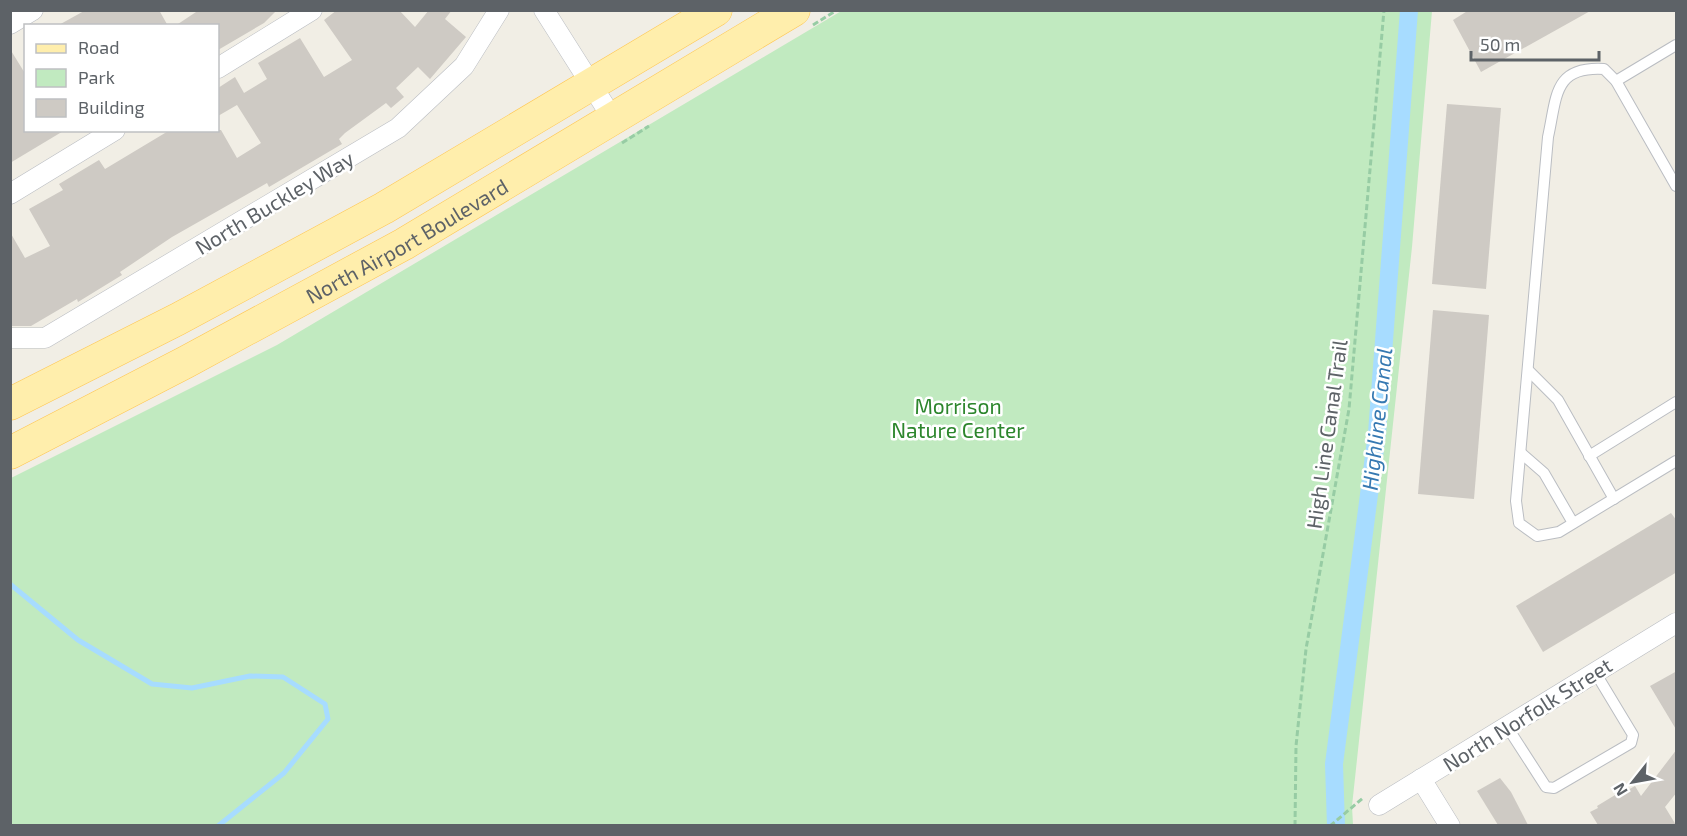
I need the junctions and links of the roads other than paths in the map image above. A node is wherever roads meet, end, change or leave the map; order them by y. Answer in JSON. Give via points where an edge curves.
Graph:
{"nodes":[{"id":1,"x":33,"y":10,"type":"edge"},
{"id":2,"x":312,"y":10,"type":"edge"},
{"id":3,"x":499,"y":10,"type":"edge"},
{"id":4,"x":544,"y":10,"type":"edge"},
{"id":5,"x":716,"y":10,"type":"edge"},
{"id":6,"x":794,"y":10,"type":"edge"},
{"id":7,"x":10,"y":24,"type":"edge"},
{"id":8,"x":1677,"y":45,"type":"edge"},
{"id":9,"x":219,"y":67,"type":"edge"},
{"id":10,"x":1616,"y":81,"type":"junction"},
{"id":11,"x":591,"y":86,"type":"junction"},
{"id":12,"x":613,"y":119,"type":"junction"},
{"id":13,"x":112,"y":132,"type":"edge"},
{"id":14,"x":1677,"y":186,"type":"edge"},
{"id":15,"x":10,"y":194,"type":"edge"},
{"id":16,"x":10,"y":338,"type":"edge"},
{"id":17,"x":1528,"y":370,"type":"junction"},
{"id":18,"x":1677,"y":402,"type":"edge"},
{"id":19,"x":10,"y":404,"type":"edge"},
{"id":20,"x":10,"y":453,"type":"edge"},
{"id":21,"x":1521,"y":453,"type":"junction"},
{"id":22,"x":1589,"y":456,"type":"junction"},
{"id":23,"x":1677,"y":461,"type":"edge"},
{"id":24,"x":1614,"y":499,"type":"junction"},
{"id":25,"x":1573,"y":524,"type":"junction"},
{"id":26,"x":1677,"y":623,"type":"edge"},
{"id":27,"x":1595,"y":672,"type":"junction"},
{"id":28,"x":1506,"y":725,"type":"junction"},
{"id":29,"x":1421,"y":779,"type":"junction"},
{"id":30,"x":1380,"y":804,"type":"road end"},
{"id":31,"x":1450,"y":825,"type":"edge"}],
"edges":[{"from":1,"to":7,"type":"street"},
{"from":2,"to":9,"type":"street"},
{"from":3,"to":16,"type":"street","name":"North Buckley Way","via":[[464,66],[398,128],[45,338]]},
{"from":4,"to":11,"type":"street"},
{"from":5,"to":11,"type":"main road","name":"North Airport Boulevard"},
{"from":6,"to":12,"type":"main road","name":"North Airport Boulevard"},
{"from":8,"to":10,"type":"lane"},
{"from":10,"to":14,"type":"lane"},
{"from":10,"to":17,"type":"lane","via":[[1604,69],[1584,68],[1567,75],[1557,92],[1548,137]]},
{"from":11,"to":12,"type":"street"},
{"from":11,"to":19,"type":"main road","name":"North Airport Boulevard","via":[[384,208]]},
{"from":12,"to":20,"type":"main road","name":"North Airport Boulevard","via":[[404,244]]},
{"from":13,"to":15,"type":"street"},
{"from":17,"to":21,"type":"lane"},
{"from":17,"to":22,"type":"lane","via":[[1558,399]]},
{"from":18,"to":22,"type":"lane"},
{"from":21,"to":25,"type":"lane","via":[[1544,473]]},
{"from":21,"to":25,"type":"lane","via":[[1516,501],[1519,523],[1537,536],[1559,532]]},
{"from":22,"to":24,"type":"lane"},
{"from":23,"to":24,"type":"lane"},
{"from":24,"to":25,"type":"lane"},
{"from":26,"to":27,"type":"street","name":"North Norfolk Street"},
{"from":27,"to":28,"type":"street","name":"North Norfolk Street"},
{"from":27,"to":28,"type":"lane","via":[[1633,735],[1631,743],[1554,788],[1546,787]]},
{"from":28,"to":29,"type":"street","name":"North Norfolk Street"},
{"from":29,"to":30,"type":"street","name":"North Norfolk Street"},
{"from":29,"to":31,"type":"street"}]}
